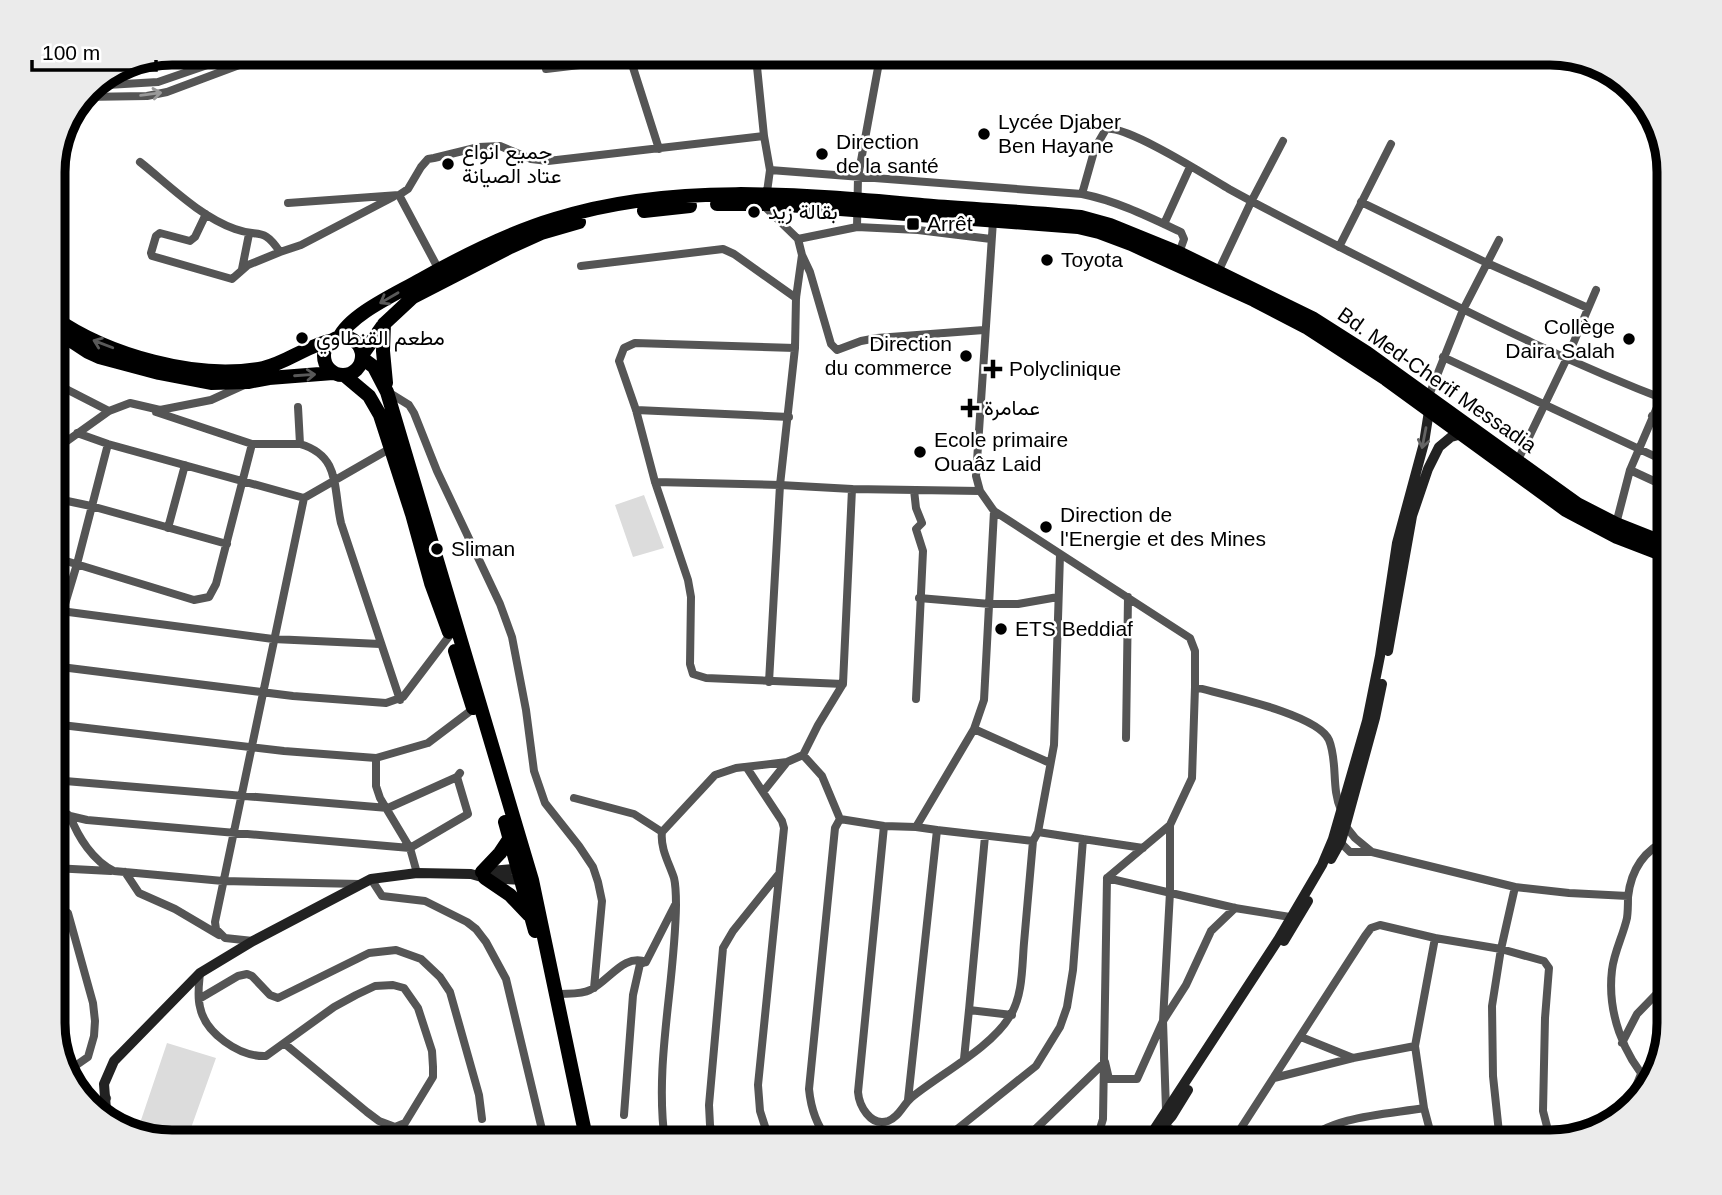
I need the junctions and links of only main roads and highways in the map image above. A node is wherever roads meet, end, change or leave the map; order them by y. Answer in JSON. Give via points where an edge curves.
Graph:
{"nodes":[{"id":1,"x":764,"y":198,"type":"junction"},
{"id":2,"x":856,"y":204,"type":"junction"},
{"id":3,"x":384,"y":324,"type":"junction"},
{"id":4,"x":65,"y":326,"type":"edge"},
{"id":5,"x":65,"y":337,"type":"edge"},
{"id":6,"x":336,"y":339,"type":"junction"},
{"id":7,"x":362,"y":356,"type":"junction"},
{"id":8,"x":339,"y":374,"type":"junction"},
{"id":9,"x":251,"y":376,"type":"junction"},
{"id":10,"x":387,"y":391,"type":"junction"},
{"id":11,"x":1426,"y":405,"type":"junction"},
{"id":12,"x":1657,"y":540,"type":"edge"},
{"id":13,"x":1657,"y":552,"type":"edge"},
{"id":14,"x":510,"y":838,"type":"junction"},
{"id":15,"x":525,"y":874,"type":"junction"},
{"id":16,"x":532,"y":919,"type":"junction"},
{"id":17,"x":575,"y":1130,"type":"edge"},
{"id":18,"x":584,"y":1130,"type":"edge"}],
"edges":[{"from":1,"to":2,"type":"highway","name":"Bd. Med-Cherif Messadia"},
{"from":1,"to":3,"type":"highway","name":"Bd. Med-Cherif Messadia","via":[[612,215],[541,233],[413,298]]},
{"from":1,"to":6,"type":"highway","name":"Bd. Med-Cherif Messadia","one_way":true,"via":[[637,202],[557,218],[516,232],[439,270],[373,308]]},
{"from":2,"to":11,"type":"highway","name":"Bd. Med-Cherif Messadia","via":[[1099,232],[1306,327]]},
{"from":2,"to":11,"type":"highway","name":"Bd. Med-Cherif Messadia","via":[[1081,217],[1110,225],[1312,318],[1342,336]]},
{"from":3,"to":7,"type":"highway","name":"Bd. Med-Cherif Messadia"},
{"from":3,"to":10,"type":"highway"},
{"from":9,"to":4,"type":"highway","one_way":true,"via":[[166,363],[97,342]]},
{"from":5,"to":9,"type":"highway","via":[[88,352],[128,366],[198,382]]},
{"from":6,"to":7,"type":"highway","via":[[354,341]]},
{"from":6,"to":8,"type":"highway","via":[[324,358]]},
{"from":6,"to":9,"type":"highway","via":[[317,343]]},
{"from":7,"to":8,"type":"highway","via":[[356,370]]},
{"from":7,"to":10,"type":"highway"},
{"from":9,"to":8,"type":"highway","one_way":true},
{"from":8,"to":14,"type":"highway","via":[[376,405]]},
{"from":10,"to":15,"type":"highway"},
{"from":11,"to":12,"type":"highway","name":"Bd. Med-Cherif Messadia","via":[[1577,504]]},
{"from":11,"to":13,"type":"highway","name":"Bd. Med-Cherif Messadia","via":[[1579,518]]},
{"from":14,"to":15,"type":"highway"},
{"from":14,"to":16,"type":"highway","via":[[480,875],[510,895]]},
{"from":15,"to":16,"type":"highway"},
{"from":15,"to":18,"type":"highway","via":[[557,994]]},
{"from":16,"to":17,"type":"highway"}]}
